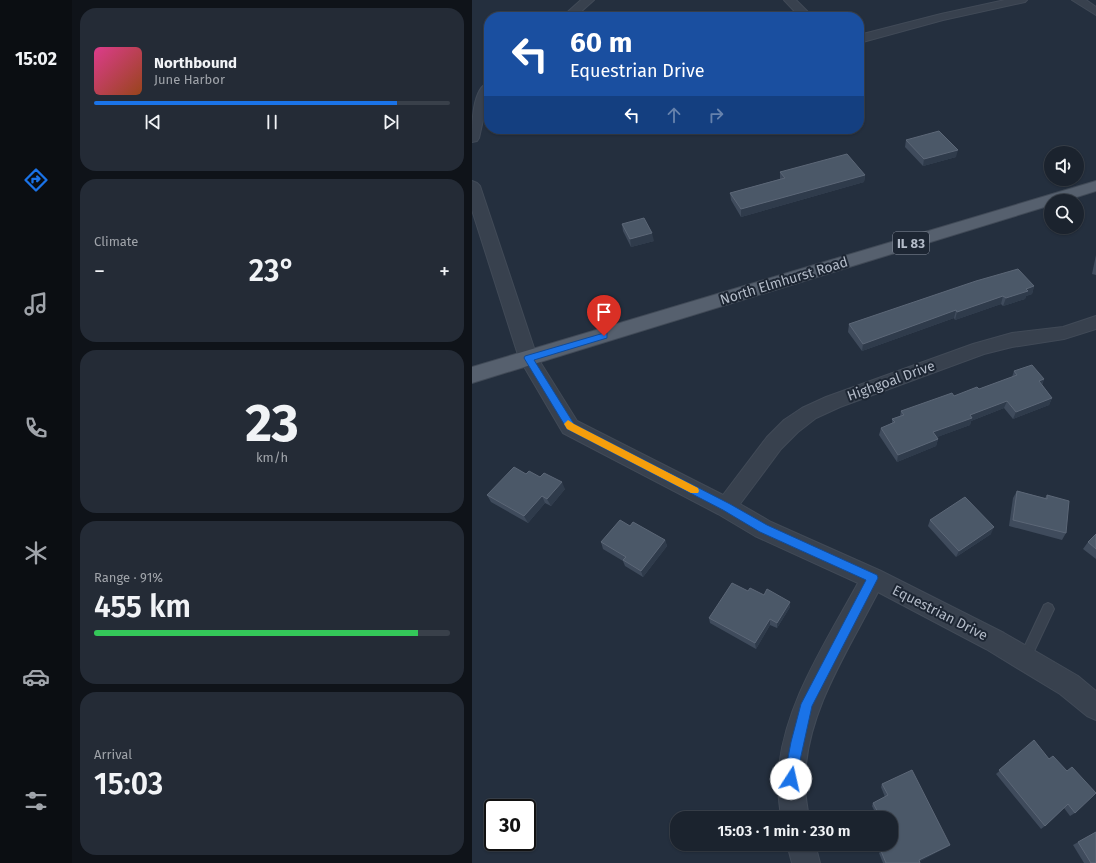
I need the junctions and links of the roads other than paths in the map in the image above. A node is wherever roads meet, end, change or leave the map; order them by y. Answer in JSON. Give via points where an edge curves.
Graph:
{"nodes":[{"id":1,"x":588,"y":0,"type":"edge"},
{"id":2,"x":790,"y":0,"type":"edge"},
{"id":3,"x":1021,"y":0,"type":"edge"},
{"id":4,"x":1078,"y":0,"type":"edge"},
{"id":5,"x":574,"y":12,"type":"edge"},
{"id":6,"x":802,"y":12,"type":"edge"},
{"id":7,"x":1096,"y":12,"type":"edge"},
{"id":8,"x":864,"y":38,"type":"edge"},
{"id":9,"x":483,"y":90,"type":"edge"},
{"id":10,"x":472,"y":138,"type":"edge"},
{"id":11,"x":472,"y":186,"type":"edge"},
{"id":12,"x":1096,"y":186,"type":"edge"},
{"id":13,"x":1096,"y":322,"type":"edge"},
{"id":14,"x":528,"y":358,"type":"junction"},
{"id":15,"x":472,"y":375,"type":"edge"},
{"id":16,"x":726,"y":507,"type":"junction"},
{"id":17,"x":873,"y":578,"type":"junction"},
{"id":18,"x":1048,"y":609,"type":"dead end"},
{"id":19,"x":1025,"y":658,"type":"junction"},
{"id":20,"x":1096,"y":707,"type":"edge"},
{"id":21,"x":794,"y":811,"type":"edge"},
{"id":22,"x":803,"y":851,"type":"edge"},
{"id":23,"x":806,"y":863,"type":"edge"}],
"edges":[{"from":1,"to":5,"type":"street"},
{"from":2,"to":6,"type":"street"},
{"from":3,"to":8,"type":"street"},
{"from":4,"to":7,"type":"street"},
{"from":9,"to":10,"type":"street"},
{"from":11,"to":14,"type":"street","name":"Equestrian Drive"},
{"from":12,"to":14,"type":"main road","name":"North Elmhurst Road","number":"IL 83"},
{"from":13,"to":16,"type":"street","name":"Highgoal Drive","via":[[1064,333],[1012,340],[979,349],[809,413],[774,443]]},
{"from":14,"to":15,"type":"main road","name":"North Elmhurst Road","number":"IL 83"},
{"from":14,"to":16,"type":"street","name":"Equestrian Drive","via":[[570,427]]},
{"from":16,"to":17,"type":"street","name":"Equestrian Drive","via":[[763,528]]},
{"from":17,"to":19,"type":"street","name":"Equestrian Drive"},
{"from":17,"to":21,"type":"street","via":[[807,704],[791,779]]},
{"from":18,"to":19,"type":"lane"},
{"from":19,"to":20,"type":"street","name":"Equestrian Drive","via":[[1069,685]]},
{"from":22,"to":23,"type":"street"}]}
